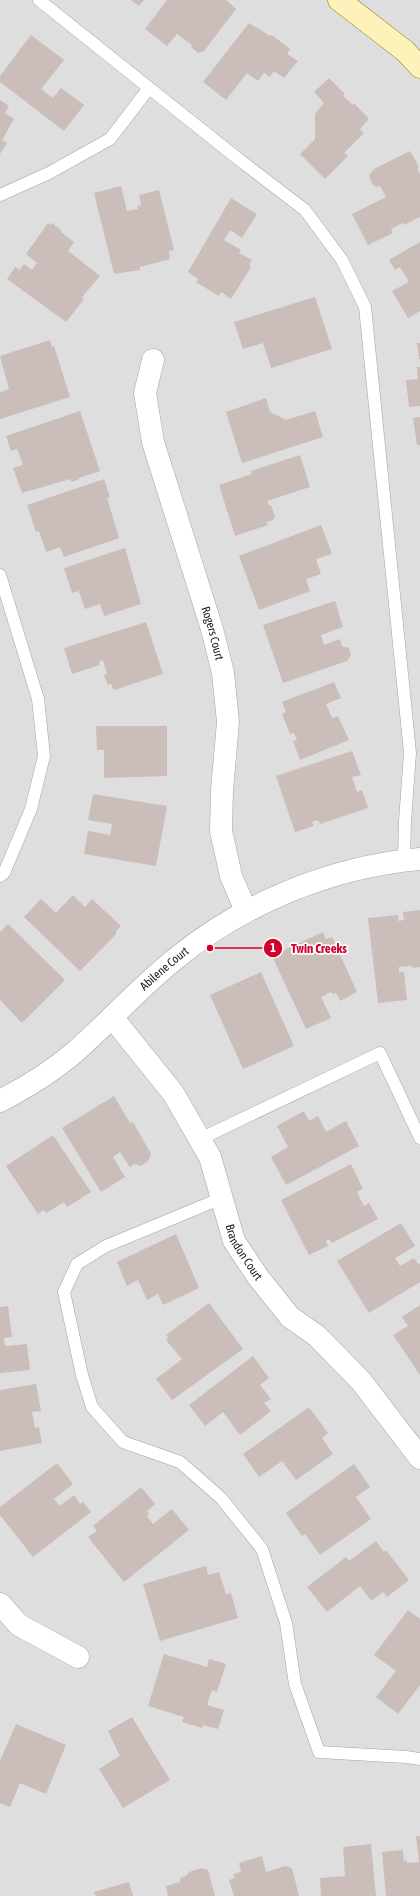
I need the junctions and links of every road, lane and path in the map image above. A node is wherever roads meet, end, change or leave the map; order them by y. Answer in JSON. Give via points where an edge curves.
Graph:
{"nodes":[{"id":1,"x":39,"y":0,"type":"edge"},
{"id":2,"x":339,"y":0,"type":"edge"},
{"id":3,"x":420,"y":67,"type":"edge"},
{"id":4,"x":149,"y":88,"type":"junction"},
{"id":5,"x":0,"y":195,"type":"edge"},
{"id":6,"x":153,"y":360,"type":"dead end"},
{"id":7,"x":0,"y":575,"type":"edge"},
{"id":8,"x":412,"y":860,"type":"edge"},
{"id":9,"x":0,"y":876,"type":"edge"},
{"id":10,"x":246,"y":911,"type":"junction"},
{"id":11,"x":112,"y":1017,"type":"junction"},
{"id":12,"x":0,"y":1101,"type":"edge"},
{"id":13,"x":420,"y":1138,"type":"edge"},
{"id":14,"x":200,"y":1139,"type":"junction"},
{"id":15,"x":222,"y":1198,"type":"junction"},
{"id":16,"x":420,"y":1458,"type":"edge"},
{"id":17,"x":0,"y":1604,"type":"edge"},
{"id":18,"x":78,"y":1657,"type":"dead end"},
{"id":19,"x":420,"y":1759,"type":"edge"}],
"edges":[{"from":1,"to":4,"type":"lane"},
{"from":2,"to":3,"type":"street","via":[[405,51]]},
{"from":4,"to":5,"type":"lane","via":[[110,139],[49,174]]},
{"from":4,"to":8,"type":"lane","via":[[305,210],[342,260],[365,307],[410,753],[405,821]]},
{"from":6,"to":10,"type":"street","name":"Rogers Court","via":[[145,393],[153,442],[212,629],[223,673],[228,722],[221,831],[231,876]]},
{"from":7,"to":9,"type":"lane","via":[[38,699],[44,756],[31,809],[4,873]]},
{"from":8,"to":10,"type":"street","name":"Abilene Court","via":[[358,869],[322,879]]},
{"from":10,"to":11,"type":"street","name":"Abilene Court","via":[[208,934],[174,960]]},
{"from":11,"to":12,"type":"street","name":"Abilene Court","via":[[75,1052],[22,1090]]},
{"from":11,"to":14,"type":"street","name":"Brandon Court","via":[[173,1093]]},
{"from":13,"to":14,"type":"lane","via":[[380,1053]]},
{"from":14,"to":15,"type":"street","name":"Brandon Court","via":[[210,1157]]},
{"from":15,"to":16,"type":"street","name":"Brandon Court","via":[[234,1241],[258,1277],[290,1317],[317,1336],[362,1381]]},
{"from":15,"to":19,"type":"lane","via":[[106,1246],[77,1264],[64,1292],[82,1375],[92,1407],[123,1442],[180,1462],[221,1498],[262,1549],[286,1623],[295,1684],[319,1752]]},
{"from":17,"to":18,"type":"street","via":[[19,1625]]}]}
